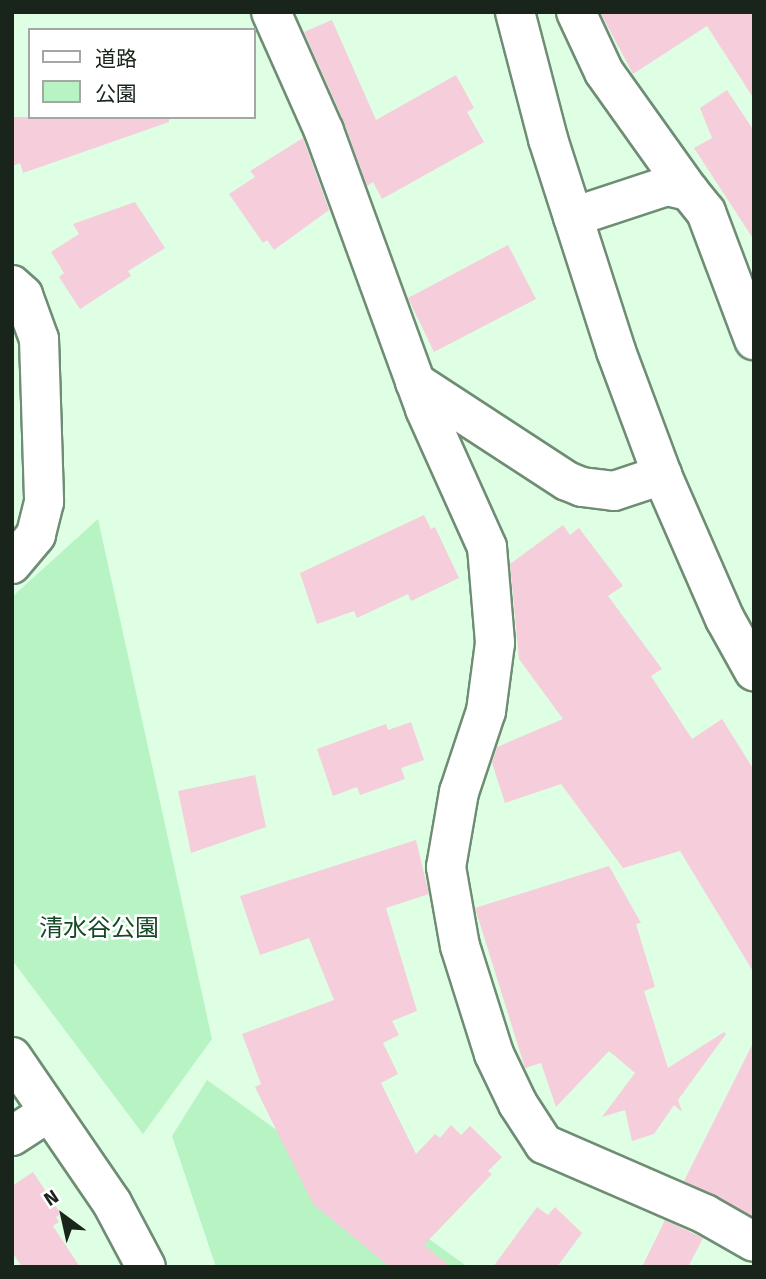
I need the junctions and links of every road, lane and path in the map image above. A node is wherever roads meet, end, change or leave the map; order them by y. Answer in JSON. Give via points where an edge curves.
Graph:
{"nodes":[{"id":1,"x":271,"y":12,"type":"edge"},
{"id":2,"x":576,"y":12,"type":"edge"},
{"id":3,"x":518,"y":13,"type":"edge"},
{"id":4,"x":689,"y":191,"type":"junction"},
{"id":5,"x":573,"y":217,"type":"junction"},
{"id":6,"x":12,"y":285,"type":"edge"},
{"id":7,"x":753,"y":335,"type":"edge"},
{"id":8,"x":415,"y":382,"type":"junction"},
{"id":9,"x":662,"y":475,"type":"junction"},
{"id":10,"x":12,"y":564,"type":"edge"},
{"id":11,"x":754,"y":671,"type":"edge"},
{"id":12,"x":12,"y":1056,"type":"edge"},
{"id":13,"x":49,"y":1112,"type":"junction"},
{"id":14,"x":12,"y":1136,"type":"edge"},
{"id":15,"x":754,"y":1242,"type":"edge"},
{"id":16,"x":146,"y":1267,"type":"edge"}],
"edges":[{"from":1,"to":8,"type":"street","via":[[324,131]]},
{"from":2,"to":4,"type":"street","via":[[604,72]]},
{"from":3,"to":5,"type":"street","via":[[548,139]]},
{"from":4,"to":5,"type":"street","via":[[667,186]]},
{"from":4,"to":7,"type":"street","via":[[706,212]]},
{"from":5,"to":9,"type":"street"},
{"from":6,"to":10,"type":"street","via":[[23,295],[39,338],[44,502],[36,535]]},
{"from":8,"to":9,"type":"street","via":[[582,487],[614,491]]},
{"from":8,"to":15,"type":"street","via":[[487,547],[495,643],[486,711],[458,792],[446,867],[460,946],[494,1054],[517,1104],[544,1144],[705,1214]]},
{"from":9,"to":11,"type":"street","via":[[725,618]]},
{"from":12,"to":13,"type":"street"},
{"from":13,"to":14,"type":"street"},
{"from":13,"to":16,"type":"street","via":[[112,1203]]}]}
